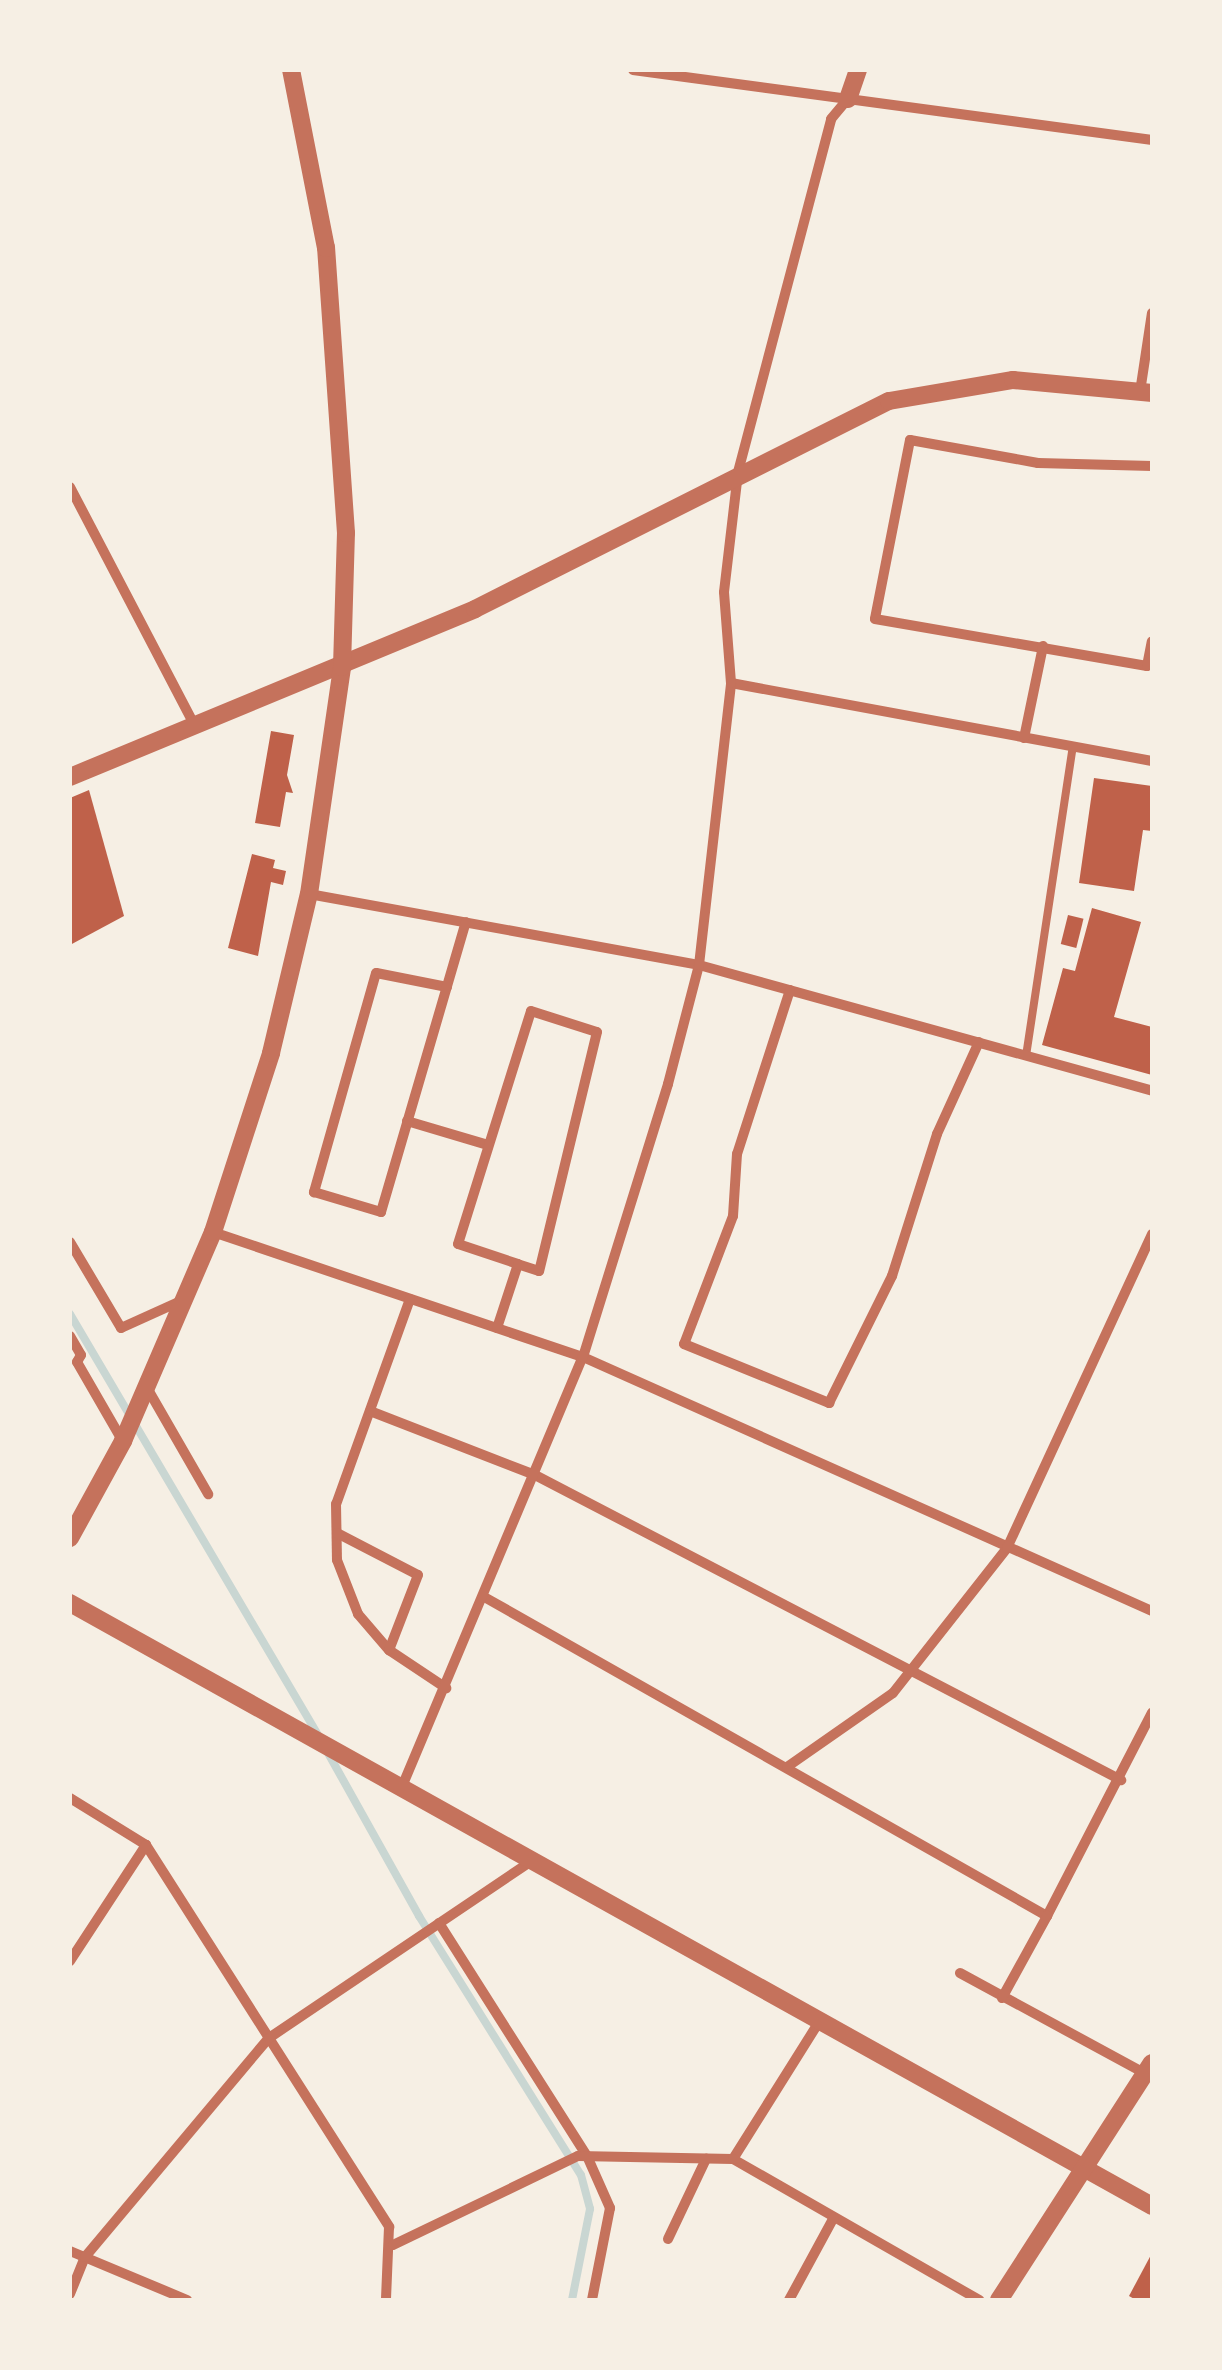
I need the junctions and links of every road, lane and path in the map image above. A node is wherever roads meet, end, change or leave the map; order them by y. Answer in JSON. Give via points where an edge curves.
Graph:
{"nodes":[{"id":1,"x":291,"y":70,"type":"edge"},
{"id":2,"x":632,"y":70,"type":"edge"},
{"id":3,"x":858,"y":70,"type":"edge"},
{"id":4,"x":848,"y":99,"type":"junction"},
{"id":5,"x":1152,"y":140,"type":"edge"},
{"id":6,"x":1152,"y":314,"type":"edge"},
{"id":7,"x":1146,"y":392,"type":"edge"},
{"id":8,"x":1152,"y":466,"type":"edge"},
{"id":9,"x":738,"y":472,"type":"junction"},
{"id":10,"x":70,"y":487,"type":"edge"},
{"id":11,"x":1152,"y":642,"type":"edge"},
{"id":12,"x":1043,"y":646,"type":"junction"},
{"id":13,"x":342,"y":667,"type":"junction"},
{"id":14,"x":731,"y":683,"type":"junction"},
{"id":15,"x":194,"y":724,"type":"junction"},
{"id":16,"x":1024,"y":738,"type":"junction"},
{"id":17,"x":1074,"y":747,"type":"junction"},
{"id":18,"x":1152,"y":761,"type":"edge"},
{"id":19,"x":70,"y":776,"type":"edge"},
{"id":20,"x":309,"y":894,"type":"junction"},
{"id":21,"x":466,"y":922,"type":"junction"},
{"id":22,"x":699,"y":965,"type":"junction"},
{"id":23,"x":447,"y":987,"type":"junction"},
{"id":24,"x":790,"y":990,"type":"junction"},
{"id":25,"x":979,"y":1042,"type":"junction"},
{"id":26,"x":1026,"y":1056,"type":"junction"},
{"id":27,"x":1152,"y":1090,"type":"edge"},
{"id":28,"x":407,"y":1121,"type":"junction"},
{"id":29,"x":488,"y":1145,"type":"junction"},
{"id":30,"x":213,"y":1232,"type":"junction"},
{"id":31,"x":1152,"y":1234,"type":"edge"},
{"id":32,"x":70,"y":1242,"type":"edge"},
{"id":33,"x":518,"y":1264,"type":"junction"},
{"id":34,"x":410,"y":1299,"type":"junction"},
{"id":35,"x":184,"y":1300,"type":"junction"},
{"id":36,"x":497,"y":1328,"type":"junction"},
{"id":37,"x":70,"y":1336,"type":"edge"},
{"id":38,"x":582,"y":1357,"type":"junction"},
{"id":39,"x":144,"y":1390,"type":"junction"},
{"id":40,"x":370,"y":1411,"type":"junction"},
{"id":41,"x":125,"y":1434,"type":"junction"},
{"id":42,"x":535,"y":1475,"type":"junction"},
{"id":43,"x":208,"y":1494,"type":"dead end"},
{"id":44,"x":337,"y":1534,"type":"junction"},
{"id":45,"x":70,"y":1538,"type":"edge"},
{"id":46,"x":1007,"y":1548,"type":"junction"},
{"id":47,"x":486,"y":1598,"type":"junction"},
{"id":48,"x":70,"y":1603,"type":"edge"},
{"id":49,"x":1152,"y":1611,"type":"edge"},
{"id":50,"x":388,"y":1650,"type":"junction"},
{"id":51,"x":908,"y":1674,"type":"junction"},
{"id":52,"x":446,"y":1688,"type":"junction"},
{"id":53,"x":1152,"y":1713,"type":"edge"},
{"id":54,"x":787,"y":1767,"type":"junction"},
{"id":55,"x":1121,"y":1780,"type":"junction"},
{"id":56,"x":402,"y":1789,"type":"junction"},
{"id":57,"x":70,"y":1798,"type":"edge"},
{"id":58,"x":146,"y":1845,"type":"junction"},
{"id":59,"x":531,"y":1861,"type":"junction"},
{"id":60,"x":1047,"y":1916,"type":"junction"},
{"id":61,"x":439,"y":1923,"type":"junction"},
{"id":62,"x":70,"y":1960,"type":"edge"},
{"id":63,"x":960,"y":1972,"type":"dead end"},
{"id":64,"x":1002,"y":1998,"type":"junction"},
{"id":65,"x":819,"y":2022,"type":"junction"},
{"id":66,"x":269,"y":2038,"type":"junction"},
{"id":67,"x":1149,"y":2069,"type":"edge"},
{"id":68,"x":582,"y":2156,"type":"junction"},
{"id":69,"x":706,"y":2158,"type":"junction"},
{"id":70,"x":733,"y":2159,"type":"junction"},
{"id":71,"x":1082,"y":2169,"type":"junction"},
{"id":72,"x":1152,"y":2206,"type":"edge"},
{"id":73,"x":834,"y":2217,"type":"junction"},
{"id":74,"x":668,"y":2238,"type":"dead end"},
{"id":75,"x":393,"y":2245,"type":"junction"},
{"id":76,"x":70,"y":2251,"type":"edge"},
{"id":77,"x":85,"y":2257,"type":"junction"},
{"id":78,"x":70,"y":2294,"type":"edge"},
{"id":79,"x":186,"y":2300,"type":"edge"},
{"id":80,"x":386,"y":2300,"type":"edge"},
{"id":81,"x":592,"y":2300,"type":"edge"},
{"id":82,"x":789,"y":2300,"type":"edge"},
{"id":83,"x":979,"y":2300,"type":"edge"},
{"id":84,"x":999,"y":2300,"type":"edge"}],
"edges":[{"from":1,"to":13,"type":"street","via":[[326,248],[339,375],[346,534]]},
{"from":2,"to":4,"type":"street"},
{"from":3,"to":4,"type":"street"},
{"from":4,"to":5,"type":"street"},
{"from":4,"to":9,"type":"street","via":[[832,119]]},
{"from":6,"to":7,"type":"street"},
{"from":7,"to":9,"type":"street","via":[[1014,380],[952,386],[889,401]]},
{"from":8,"to":12,"type":"street","via":[[1038,463],[910,440],[875,619]]},
{"from":9,"to":13,"type":"street","via":[[529,583]]},
{"from":9,"to":14,"type":"street","via":[[724,592]]},
{"from":10,"to":15,"type":"street"},
{"from":11,"to":12,"type":"street","via":[[1147,666]]},
{"from":12,"to":16,"type":"street"},
{"from":13,"to":15,"type":"street"},
{"from":13,"to":20,"type":"street"},
{"from":14,"to":16,"type":"street"},
{"from":14,"to":22,"type":"street"},
{"from":15,"to":19,"type":"street"},
{"from":16,"to":17,"type":"street"},
{"from":17,"to":18,"type":"street"},
{"from":17,"to":26,"type":"lane"},
{"from":20,"to":21,"type":"street"},
{"from":20,"to":30,"type":"street","via":[[271,1053]]},
{"from":21,"to":22,"type":"street"},
{"from":21,"to":23,"type":"street"},
{"from":22,"to":24,"type":"street"},
{"from":22,"to":38,"type":"street"},
{"from":23,"to":28,"type":"street"},
{"from":23,"to":28,"type":"street","via":[[376,973],[314,1192],[381,1212]]},
{"from":24,"to":25,"type":"street"},
{"from":24,"to":25,"type":"street","via":[[737,1154],[733,1216],[684,1344],[828,1403],[892,1276],[937,1134]]},
{"from":25,"to":26,"type":"street"},
{"from":26,"to":27,"type":"street"},
{"from":28,"to":29,"type":"street"},
{"from":29,"to":33,"type":"street","via":[[458,1244]]},
{"from":29,"to":33,"type":"street","via":[[530,1010],[597,1032],[539,1271]]},
{"from":30,"to":34,"type":"street"},
{"from":30,"to":35,"type":"street"},
{"from":31,"to":46,"type":"street"},
{"from":32,"to":35,"type":"street","via":[[121,1328]]},
{"from":33,"to":36,"type":"street"},
{"from":34,"to":36,"type":"street"},
{"from":34,"to":40,"type":"street"},
{"from":35,"to":39,"type":"street"},
{"from":36,"to":38,"type":"street"},
{"from":37,"to":41,"type":"street","via":[[81,1354],[77,1362]]},
{"from":38,"to":42,"type":"street"},
{"from":38,"to":46,"type":"street"},
{"from":39,"to":41,"type":"street"},
{"from":39,"to":43,"type":"street"},
{"from":40,"to":42,"type":"street"},
{"from":40,"to":44,"type":"street","via":[[336,1504]]},
{"from":41,"to":45,"type":"street"},
{"from":42,"to":47,"type":"street"},
{"from":42,"to":51,"type":"street"},
{"from":44,"to":50,"type":"street","via":[[337,1560],[358,1614]]},
{"from":44,"to":50,"type":"street","via":[[418,1575]]},
{"from":46,"to":49,"type":"street"},
{"from":46,"to":51,"type":"street"},
{"from":47,"to":52,"type":"street"},
{"from":47,"to":54,"type":"street"},
{"from":48,"to":56,"type":"street"},
{"from":50,"to":52,"type":"street"},
{"from":51,"to":54,"type":"street","via":[[893,1693]]},
{"from":51,"to":55,"type":"street"},
{"from":52,"to":56,"type":"street"},
{"from":53,"to":55,"type":"street"},
{"from":54,"to":60,"type":"street"},
{"from":55,"to":60,"type":"street"},
{"from":56,"to":59,"type":"street"},
{"from":57,"to":58,"type":"street"},
{"from":58,"to":62,"type":"street"},
{"from":58,"to":66,"type":"street"},
{"from":59,"to":61,"type":"street"},
{"from":59,"to":65,"type":"street"},
{"from":60,"to":64,"type":"street"},
{"from":61,"to":66,"type":"street"},
{"from":61,"to":68,"type":"street"},
{"from":63,"to":64,"type":"street"},
{"from":64,"to":67,"type":"street"},
{"from":65,"to":70,"type":"street"},
{"from":65,"to":71,"type":"street"},
{"from":66,"to":75,"type":"street","via":[[389,2226]]},
{"from":66,"to":77,"type":"street"},
{"from":67,"to":71,"type":"street"},
{"from":68,"to":69,"type":"street"},
{"from":68,"to":75,"type":"street"},
{"from":68,"to":81,"type":"street","via":[[610,2208]]},
{"from":69,"to":70,"type":"street"},
{"from":69,"to":74,"type":"street"},
{"from":70,"to":73,"type":"street"},
{"from":71,"to":72,"type":"street"},
{"from":71,"to":84,"type":"street"},
{"from":73,"to":82,"type":"street"},
{"from":73,"to":83,"type":"street"},
{"from":75,"to":80,"type":"street"},
{"from":76,"to":77,"type":"street"},
{"from":77,"to":78,"type":"street"},
{"from":77,"to":79,"type":"street"}]}
